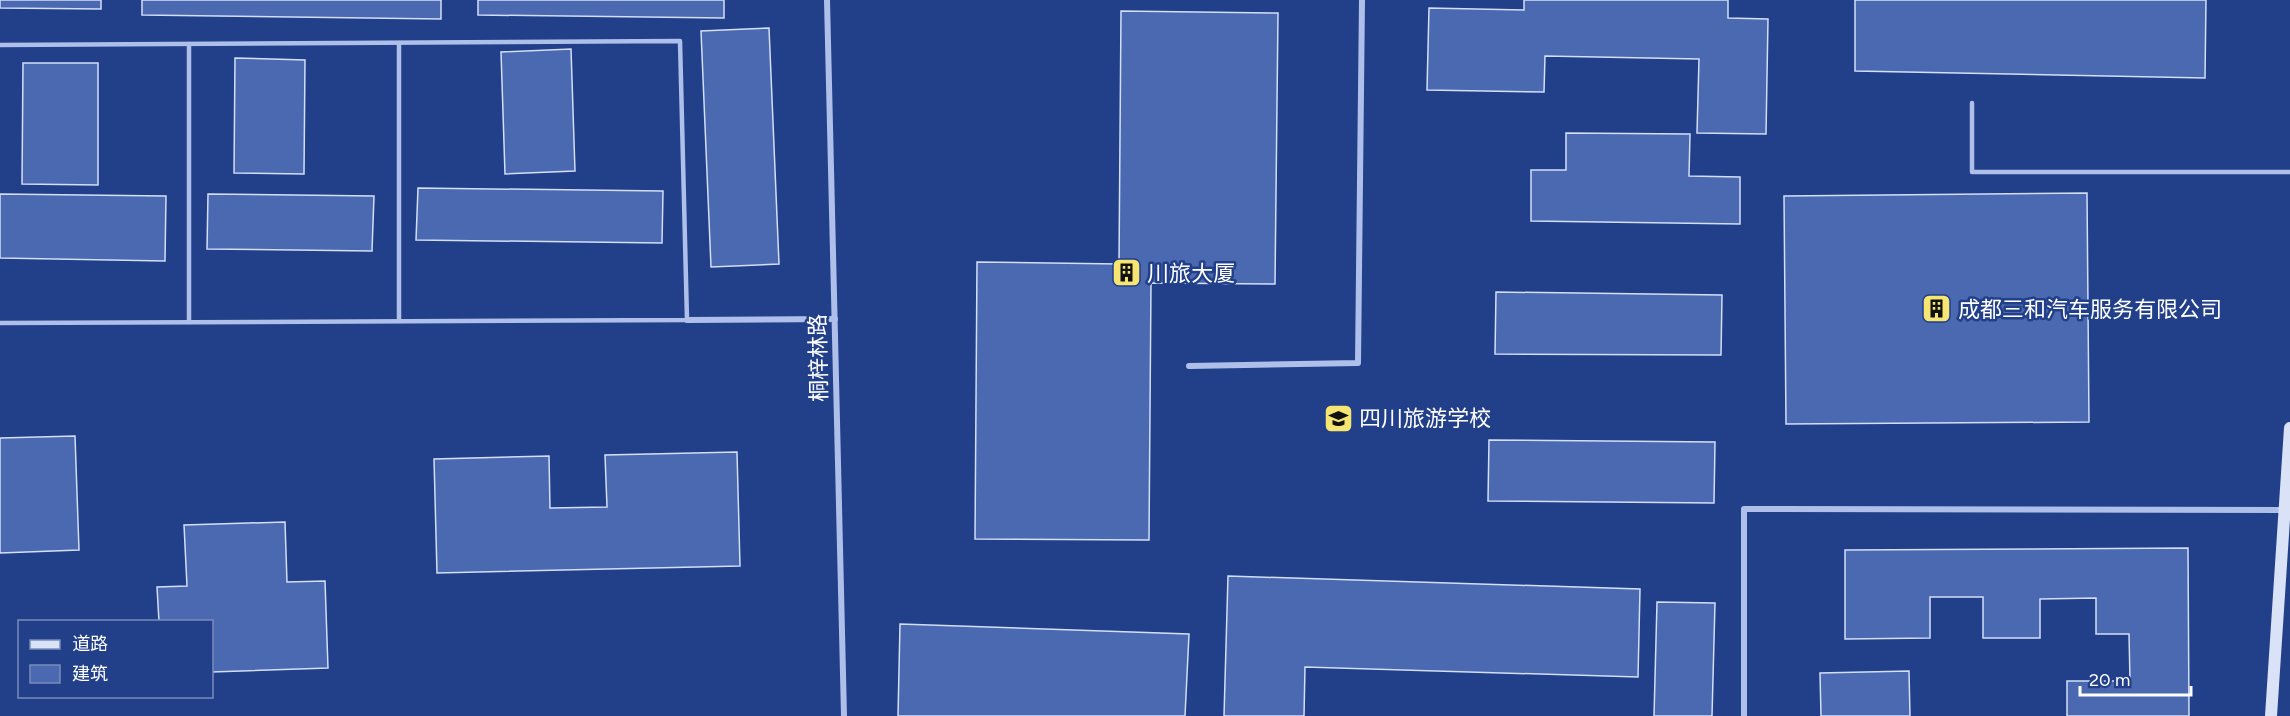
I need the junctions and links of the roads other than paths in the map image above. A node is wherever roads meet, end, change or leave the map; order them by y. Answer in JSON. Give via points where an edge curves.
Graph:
{"nodes":[{"id":1,"x":827,"y":0,"type":"edge"},
{"id":2,"x":1362,"y":0,"type":"edge"},
{"id":3,"x":399,"y":43,"type":"junction"},
{"id":4,"x":189,"y":44,"type":"junction"},
{"id":5,"x":0,"y":45,"type":"edge"},
{"id":6,"x":1972,"y":103,"type":"dead end"},
{"id":7,"x":2290,"y":172,"type":"edge"},
{"id":8,"x":835,"y":319,"type":"junction"},
{"id":9,"x":687,"y":320,"type":"junction"},
{"id":10,"x":399,"y":321,"type":"junction"},
{"id":11,"x":189,"y":322,"type":"junction"},
{"id":12,"x":0,"y":323,"type":"edge"},
{"id":13,"x":1189,"y":366,"type":"dead end"},
{"id":14,"x":2290,"y":428,"type":"edge"},
{"id":15,"x":2286,"y":510,"type":"junction"},
{"id":16,"x":844,"y":716,"type":"edge"},
{"id":17,"x":1744,"y":716,"type":"edge"},
{"id":18,"x":2271,"y":716,"type":"edge"}],
"edges":[{"from":1,"to":8,"type":"street","name":"桐梓林路"},
{"from":2,"to":13,"type":"street","via":[[1358,363]]},
{"from":3,"to":4,"type":"lane"},
{"from":3,"to":9,"type":"lane","via":[[680,41]]},
{"from":3,"to":10,"type":"lane"},
{"from":4,"to":5,"type":"lane"},
{"from":4,"to":11,"type":"lane"},
{"from":6,"to":7,"type":"lane","via":[[1972,172]]},
{"from":8,"to":9,"type":"street"},
{"from":8,"to":16,"type":"street","name":"桐梓林路"},
{"from":9,"to":10,"type":"lane"},
{"from":10,"to":11,"type":"lane"},
{"from":11,"to":12,"type":"lane"},
{"from":14,"to":15,"type":"main road"},
{"from":15,"to":17,"type":"street","via":[[1743,509]]},
{"from":15,"to":18,"type":"main road"}]}
